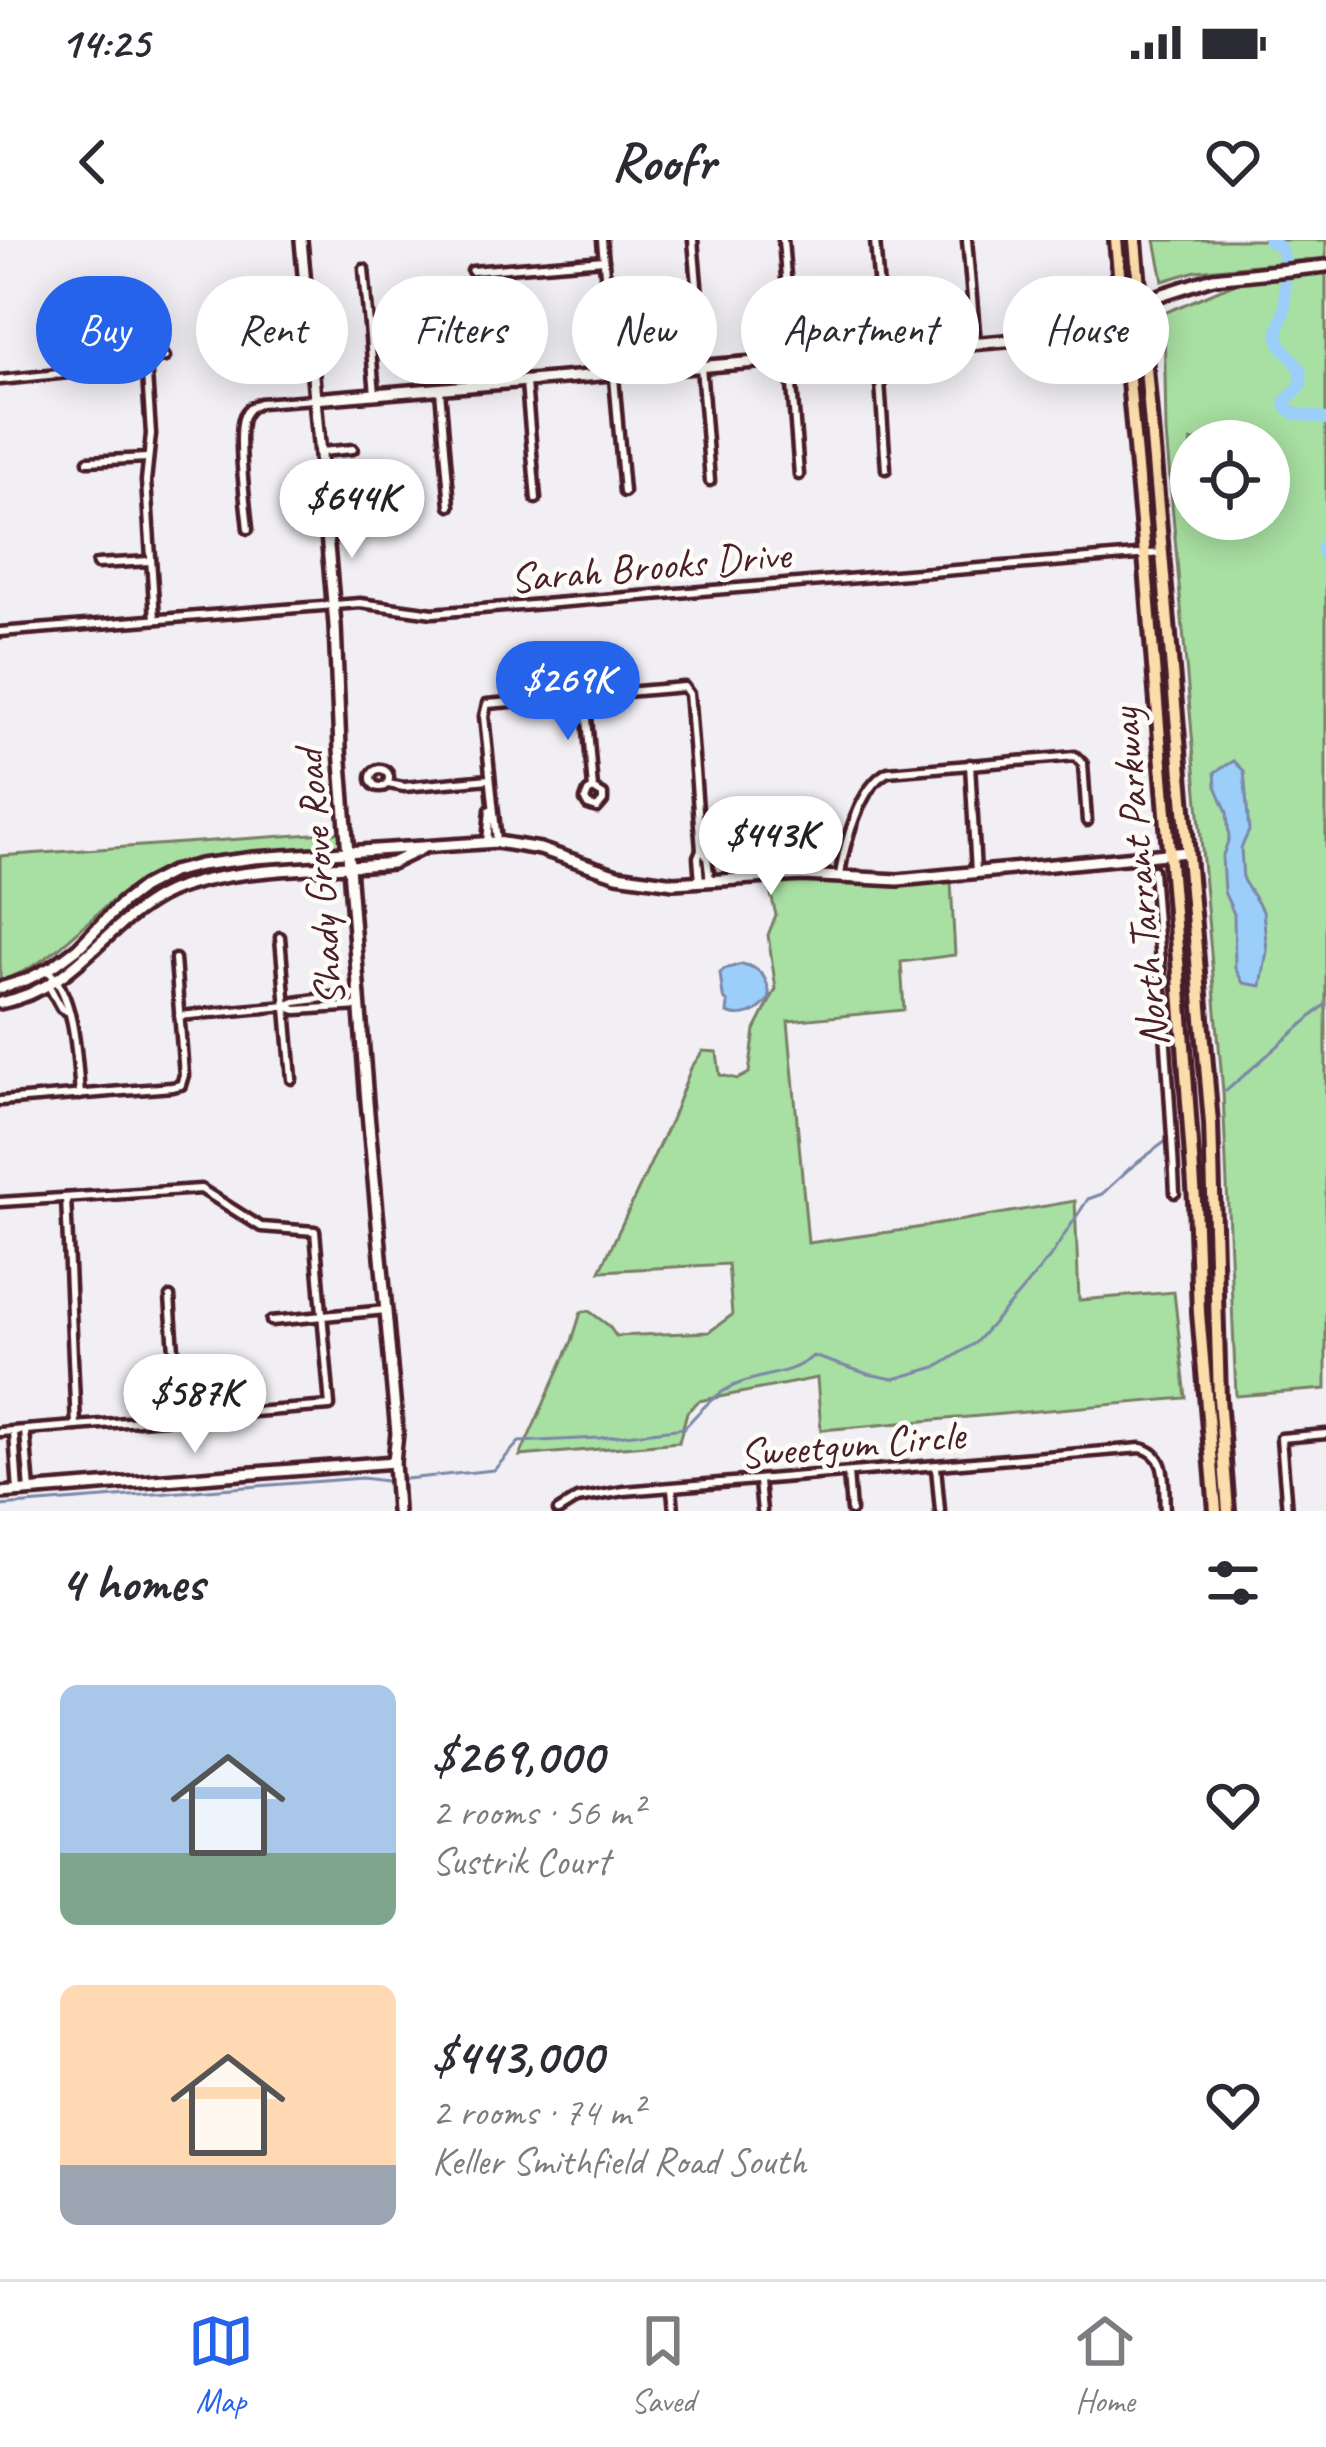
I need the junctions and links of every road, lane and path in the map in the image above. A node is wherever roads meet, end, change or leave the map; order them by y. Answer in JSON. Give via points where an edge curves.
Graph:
{"nodes":[{"id":1,"x":301,"y":240,"type":"edge"},
{"id":2,"x":602,"y":240,"type":"edge"},
{"id":3,"x":693,"y":240,"type":"edge"},
{"id":4,"x":783,"y":240,"type":"edge"},
{"id":5,"x":875,"y":240,"type":"edge"},
{"id":6,"x":967,"y":240,"type":"edge"},
{"id":7,"x":1116,"y":240,"type":"edge"},
{"id":8,"x":1136,"y":240,"type":"edge"},
{"id":9,"x":604,"y":260,"type":"junction"},
{"id":10,"x":1326,"y":266,"type":"edge"},
{"id":11,"x":364,"y":269,"type":"dead end"},
{"id":12,"x":472,"y":271,"type":"dead end"},
{"id":13,"x":605,"y":276,"type":"edge"},
{"id":14,"x":696,"y":276,"type":"edge"},
{"id":15,"x":786,"y":276,"type":"edge"},
{"id":16,"x":878,"y":276,"type":"edge"},
{"id":17,"x":970,"y":276,"type":"edge"},
{"id":18,"x":1120,"y":276,"type":"edge"},
{"id":19,"x":1140,"y":276,"type":"edge"},
{"id":20,"x":1169,"y":292,"type":"edge"},
{"id":21,"x":36,"y":376,"type":"edge"},
{"id":22,"x":0,"y":380,"type":"edge"},
{"id":23,"x":148,"y":384,"type":"edge"},
{"id":24,"x":501,"y":384,"type":"edge"},
{"id":25,"x":526,"y":384,"type":"edge"},
{"id":26,"x":615,"y":384,"type":"edge"},
{"id":27,"x":702,"y":384,"type":"edge"},
{"id":28,"x":792,"y":384,"type":"edge"},
{"id":29,"x":880,"y":384,"type":"edge"},
{"id":30,"x":1130,"y":384,"type":"edge"},
{"id":31,"x":1149,"y":384,"type":"edge"},
{"id":32,"x":440,"y":389,"type":"junction"},
{"id":33,"x":375,"y":394,"type":"junction"},
{"id":34,"x":314,"y":399,"type":"junction"},
{"id":35,"x":352,"y":449,"type":"dead end"},
{"id":36,"x":321,"y":452,"type":"junction"},
{"id":37,"x":147,"y":458,"type":"junction"},
{"id":38,"x":88,"y":461,"type":"dead end"},
{"id":39,"x":886,"y":469,"type":"dead end"},
{"id":40,"x":799,"y":476,"type":"dead end"},
{"id":41,"x":710,"y":481,"type":"dead end"},
{"id":42,"x":624,"y":492,"type":"dead end"},
{"id":43,"x":536,"y":499,"type":"dead end"},
{"id":44,"x":449,"y":506,"type":"dead end"},
{"id":45,"x":248,"y":529,"type":"dead end"},
{"id":46,"x":1163,"y":553,"type":"junction"},
{"id":47,"x":1145,"y":555,"type":"junction"},
{"id":48,"x":150,"y":561,"type":"junction"},
{"id":49,"x":97,"y":565,"type":"dead end"},
{"id":50,"x":333,"y":604,"type":"junction"},
{"id":51,"x":154,"y":620,"type":"junction"},
{"id":52,"x":0,"y":632,"type":"edge"},
{"id":53,"x":1175,"y":690,"type":"junction"},
{"id":54,"x":1155,"y":692,"type":"junction"},
{"id":55,"x":585,"y":694,"type":"junction"},
{"id":56,"x":970,"y":764,"type":"junction"},
{"id":57,"x":489,"y":779,"type":"junction"},
{"id":58,"x":388,"y":784,"type":"dead end"},
{"id":59,"x":593,"y":789,"type":"dead end"},
{"id":60,"x":1088,"y":821,"type":"dead end"},
{"id":61,"x":492,"y":842,"type":"junction"},
{"id":62,"x":427,"y":846,"type":"junction"},
{"id":63,"x":1187,"y":852,"type":"junction"},
{"id":64,"x":349,"y":853,"type":"junction"},
{"id":65,"x":1169,"y":853,"type":"junction"},
{"id":66,"x":350,"y":866,"type":"junction"},
{"id":67,"x":1153,"y":870,"type":"dead end"},
{"id":68,"x":976,"y":873,"type":"junction"},
{"id":69,"x":840,"y":877,"type":"junction"},
{"id":70,"x":705,"y":881,"type":"junction"},
{"id":71,"x":280,"y":937,"type":"dead end"},
{"id":72,"x":175,"y":959,"type":"dead end"},
{"id":73,"x":1178,"y":961,"type":"junction"},
{"id":74,"x":1160,"y":962,"type":"junction"},
{"id":75,"x":48,"y":970,"type":"junction"},
{"id":76,"x":53,"y":982,"type":"junction"},
{"id":77,"x":0,"y":988,"type":"edge"},
{"id":78,"x":360,"y":999,"type":"junction"},
{"id":79,"x":0,"y":1003,"type":"edge"},
{"id":80,"x":286,"y":1006,"type":"junction"},
{"id":81,"x":179,"y":1016,"type":"junction"},
{"id":82,"x":292,"y":1078,"type":"dead end"},
{"id":83,"x":80,"y":1095,"type":"junction"},
{"id":84,"x":0,"y":1101,"type":"edge"},
{"id":85,"x":1175,"y":1193,"type":"dead end"},
{"id":86,"x":66,"y":1198,"type":"junction"},
{"id":87,"x":0,"y":1202,"type":"edge"},
{"id":88,"x":170,"y":1297,"type":"dead end"},
{"id":89,"x":386,"y":1310,"type":"junction"},
{"id":90,"x":322,"y":1317,"type":"junction"},
{"id":91,"x":271,"y":1322,"type":"dead end"},
{"id":92,"x":179,"y":1417,"type":"junction"},
{"id":93,"x":76,"y":1426,"type":"junction"},
{"id":94,"x":25,"y":1431,"type":"junction"},
{"id":95,"x":0,"y":1432,"type":"edge"},
{"id":96,"x":14,"y":1432,"type":"junction"},
{"id":97,"x":1326,"y":1434,"type":"edge"},
{"id":98,"x":936,"y":1466,"type":"junction"},
{"id":99,"x":394,"y":1468,"type":"junction"},
{"id":100,"x":848,"y":1473,"type":"junction"},
{"id":101,"x":759,"y":1482,"type":"junction"},
{"id":102,"x":672,"y":1488,"type":"junction"},
{"id":103,"x":24,"y":1492,"type":"junction"},
{"id":104,"x":0,"y":1493,"type":"edge"},
{"id":105,"x":397,"y":1511,"type":"edge"},
{"id":106,"x":558,"y":1511,"type":"edge"},
{"id":107,"x":674,"y":1511,"type":"edge"},
{"id":108,"x":762,"y":1511,"type":"edge"},
{"id":109,"x":851,"y":1511,"type":"edge"},
{"id":110,"x":940,"y":1511,"type":"edge"},
{"id":111,"x":1165,"y":1511,"type":"edge"},
{"id":112,"x":1216,"y":1511,"type":"edge"},
{"id":113,"x":1228,"y":1511,"type":"edge"},
{"id":114,"x":1287,"y":1511,"type":"edge"}],
"edges":[{"from":1,"to":34,"type":"main road","name":"Shady Grove Road"},
{"from":2,"to":9,"type":"street"},
{"from":3,"to":14,"type":"street"},
{"from":4,"to":15,"type":"street"},
{"from":5,"to":16,"type":"street"},
{"from":6,"to":17,"type":"street"},
{"from":7,"to":18,"type":"main road","name":"North Tarrant Parkway"},
{"from":8,"to":19,"type":"main road","name":"North Tarrant Parkway"},
{"from":9,"to":12,"type":"street"},
{"from":9,"to":13,"type":"street"},
{"from":10,"to":20,"type":"main road","via":[[1213,278]]},
{"from":11,"to":33,"type":"street"},
{"from":21,"to":22,"type":"street"},
{"from":23,"to":37,"type":"street"},
{"from":24,"to":32,"type":"main road"},
{"from":25,"to":43,"type":"street"},
{"from":26,"to":42,"type":"street"},
{"from":27,"to":41,"type":"street"},
{"from":28,"to":40,"type":"street"},
{"from":29,"to":39,"type":"street"},
{"from":30,"to":47,"type":"main road","name":"North Tarrant Parkway"},
{"from":31,"to":46,"type":"main road","name":"North Tarrant Parkway"},
{"from":32,"to":33,"type":"main road"},
{"from":32,"to":44,"type":"street"},
{"from":33,"to":34,"type":"main road"},
{"from":34,"to":36,"type":"main road","name":"Shady Grove Road"},
{"from":34,"to":45,"type":"street","via":[[260,404],[244,416]]},
{"from":35,"to":36,"type":"street"},
{"from":36,"to":50,"type":"main road","name":"Shady Grove Road"},
{"from":37,"to":38,"type":"street"},
{"from":37,"to":48,"type":"street"},
{"from":46,"to":47,"type":"street","name":"Sarah Brooks Drive"},
{"from":46,"to":53,"type":"main road","name":"North Tarrant Parkway"},
{"from":47,"to":50,"type":"street","name":"Sarah Brooks Drive","via":[[434,613]]},
{"from":47,"to":54,"type":"main road","name":"North Tarrant Parkway"},
{"from":48,"to":49,"type":"street"},
{"from":48,"to":51,"type":"street"},
{"from":50,"to":51,"type":"street","name":"Sarah Brooks Drive"},
{"from":50,"to":64,"type":"main road","name":"Shady Grove Road"},
{"from":51,"to":52,"type":"street","name":"Sarah Brooks Drive"},
{"from":53,"to":54,"type":"main road"},
{"from":53,"to":63,"type":"main road","name":"North Tarrant Parkway"},
{"from":54,"to":65,"type":"main road","name":"North Tarrant Parkway"},
{"from":55,"to":57,"type":"street","via":[[485,707]]},
{"from":55,"to":59,"type":"street"},
{"from":55,"to":70,"type":"street","via":[[687,690]]},
{"from":56,"to":60,"type":"street","via":[[1071,756],[1081,761]]},
{"from":56,"to":68,"type":"street"},
{"from":56,"to":69,"type":"street","via":[[878,777],[845,844]]},
{"from":57,"to":58,"type":"street"},
{"from":57,"to":61,"type":"street"},
{"from":61,"to":62,"type":"main road"},
{"from":61,"to":70,"type":"main road","via":[[632,879]]},
{"from":62,"to":64,"type":"main road"},
{"from":62,"to":66,"type":"main road","via":[[392,863]]},
{"from":63,"to":65,"type":"main road"},
{"from":63,"to":113,"type":"main road","name":"North Tarrant Parkway","via":[[1211,1123]]},
{"from":64,"to":66,"type":"main road","name":"Shady Grove Road"},
{"from":64,"to":75,"type":"main road","via":[[172,872],[143,886]]},
{"from":65,"to":68,"type":"main road"},
{"from":65,"to":73,"type":"main road","name":"North Tarrant Parkway"},
{"from":66,"to":76,"type":"main road","via":[[182,887],[132,915]]},
{"from":66,"to":78,"type":"main road","name":"Shady Grove Road"},
{"from":67,"to":74,"type":"street"},
{"from":68,"to":69,"type":"main road"},
{"from":69,"to":70,"type":"main road"},
{"from":71,"to":80,"type":"street"},
{"from":72,"to":81,"type":"street"},
{"from":73,"to":74,"type":"street"},
{"from":73,"to":112,"type":"main road","name":"North Tarrant Parkway"},
{"from":74,"to":85,"type":"street"},
{"from":75,"to":76,"type":"street"},
{"from":75,"to":77,"type":"main road"},
{"from":76,"to":79,"type":"main road"},
{"from":76,"to":83,"type":"street","via":[[75,1039]]},
{"from":78,"to":80,"type":"street"},
{"from":78,"to":89,"type":"main road","name":"Shady Grove Road"},
{"from":80,"to":81,"type":"street"},
{"from":80,"to":82,"type":"street"},
{"from":81,"to":83,"type":"street","via":[[181,1084]]},
{"from":83,"to":84,"type":"street"},
{"from":86,"to":87,"type":"street"},
{"from":86,"to":90,"type":"street","via":[[201,1189],[261,1228],[315,1231]]},
{"from":86,"to":93,"type":"street"},
{"from":88,"to":92,"type":"street"},
{"from":89,"to":90,"type":"street"},
{"from":89,"to":99,"type":"main road","name":"Shady Grove Road"},
{"from":90,"to":91,"type":"street"},
{"from":90,"to":92,"type":"street","via":[[330,1406]]},
{"from":92,"to":93,"type":"street"},
{"from":93,"to":94,"type":"street"},
{"from":94,"to":96,"type":"street"},
{"from":94,"to":103,"type":"street"},
{"from":95,"to":96,"type":"street"},
{"from":96,"to":103,"type":"street"},
{"from":97,"to":114,"type":"street","via":[[1281,1438]]},
{"from":98,"to":100,"type":"street","name":"Sweetgum Circle"},
{"from":98,"to":110,"type":"street"},
{"from":98,"to":111,"type":"street","name":"Sweetgum Circle","via":[[1141,1448],[1161,1459]]},
{"from":99,"to":103,"type":"main road"},
{"from":99,"to":105,"type":"main road","name":"Shady Grove Road"},
{"from":100,"to":101,"type":"street","name":"Sweetgum Circle"},
{"from":100,"to":109,"type":"street"},
{"from":101,"to":102,"type":"street","name":"Sweetgum Circle"},
{"from":101,"to":108,"type":"street"},
{"from":102,"to":106,"type":"street","name":"Sweetgum Circle","via":[[593,1495]]},
{"from":102,"to":107,"type":"street"},
{"from":103,"to":104,"type":"main road"}]}
